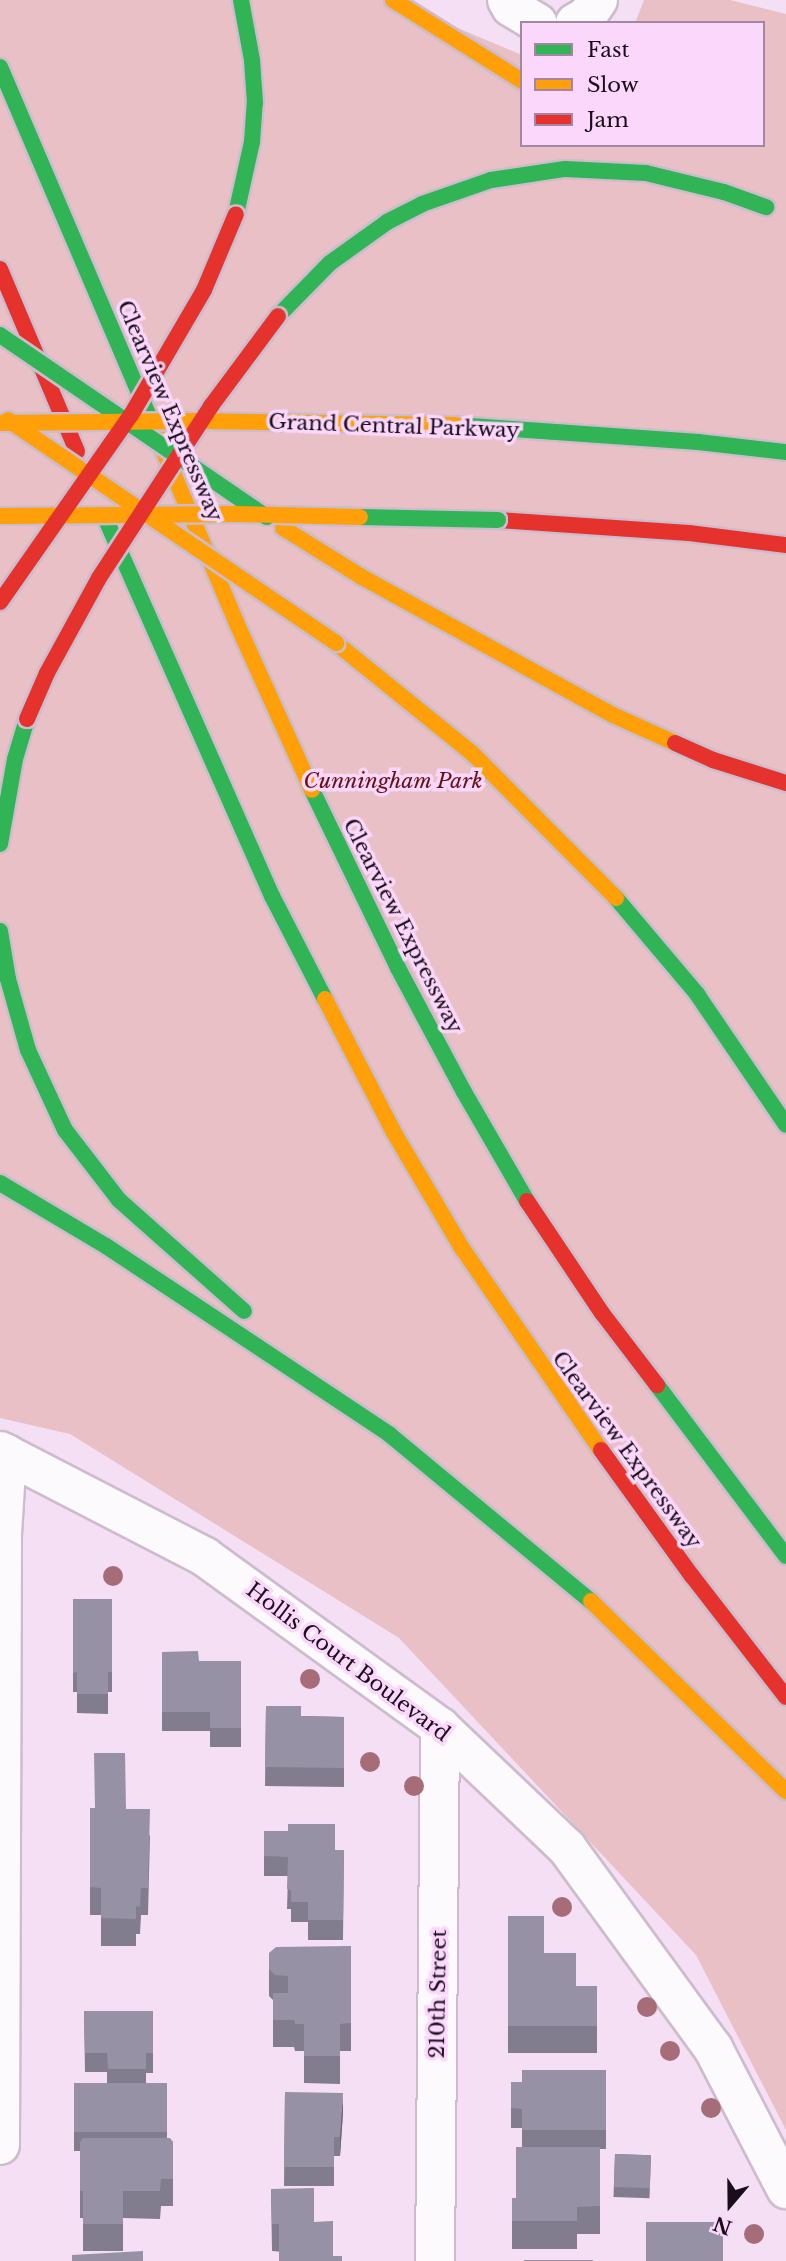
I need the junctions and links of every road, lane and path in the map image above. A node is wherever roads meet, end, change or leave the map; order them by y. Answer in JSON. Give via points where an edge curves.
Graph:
{"nodes":[{"id":1,"x":241,"y":0,"type":"edge"},
{"id":2,"x":393,"y":0,"type":"edge"},
{"id":3,"x":507,"y":0,"type":"edge"},
{"id":4,"x":598,"y":0,"type":"edge"},
{"id":5,"x":535,"y":21,"type":"edge"},
{"id":6,"x":578,"y":21,"type":"edge"},
{"id":7,"x":0,"y":67,"type":"edge"},
{"id":8,"x":520,"y":79,"type":"edge"},
{"id":9,"x":681,"y":164,"type":"dead end"},
{"id":10,"x":765,"y":207,"type":"junction"},
{"id":11,"x":786,"y":217,"type":"edge"},
{"id":12,"x":0,"y":269,"type":"edge"},
{"id":13,"x":0,"y":335,"type":"edge"},
{"id":14,"x":0,"y":415,"type":"edge"},
{"id":15,"x":0,"y":423,"type":"edge"},
{"id":16,"x":786,"y":452,"type":"edge"},
{"id":17,"x":0,"y":516,"type":"edge"},
{"id":18,"x":786,"y":545,"type":"edge"},
{"id":19,"x":0,"y":602,"type":"edge"},
{"id":20,"x":786,"y":783,"type":"edge"},
{"id":21,"x":0,"y":844,"type":"edge"},
{"id":22,"x":0,"y":931,"type":"edge"},
{"id":23,"x":786,"y":1125,"type":"edge"},
{"id":24,"x":0,"y":1183,"type":"edge"},
{"id":25,"x":252,"y":1318,"type":"dead end"},
{"id":26,"x":273,"y":1336,"type":"dead end"},
{"id":27,"x":390,"y":1436,"type":"junction"},
{"id":28,"x":4,"y":1452,"type":"edge"},
{"id":29,"x":786,"y":1556,"type":"edge"},
{"id":30,"x":786,"y":1697,"type":"edge"},
{"id":31,"x":440,"y":1727,"type":"junction"},
{"id":32,"x":786,"y":1791,"type":"edge"},
{"id":33,"x":0,"y":2145,"type":"edge"},
{"id":34,"x":786,"y":2189,"type":"edge"},
{"id":35,"x":435,"y":2261,"type":"edge"}],
"edges":[{"from":1,"to":19,"type":"highway","bridge":true,"via":[[255,103],[252,142],[236,214],[197,302],[131,415]]},
{"from":2,"to":8,"type":"highway"},
{"from":3,"to":5,"type":"street"},
{"from":4,"to":6,"type":"street"},
{"from":7,"to":29,"type":"highway","name":"Clearview Expressway","via":[[253,659],[404,979],[531,1207],[618,1335]]},
{"from":9,"to":10,"type":"highway"},
{"from":10,"to":11,"type":"highway"},
{"from":10,"to":21,"type":"highway","bridge":true,"via":[[684,181],[618,170],[565,169],[491,180],[422,204],[387,222],[330,263],[278,316],[211,406],[99,578],[27,719]]},
{"from":12,"to":30,"type":"highway","name":"Clearview Expressway","via":[[216,775],[272,896],[393,1131],[462,1248],[536,1359],[684,1565]]},
{"from":13,"to":20,"type":"highway","bridge":true,"via":[[360,576],[613,715],[713,760]]},
{"from":14,"to":23,"type":"highway","bridge":true,"via":[[336,643],[473,754],[597,876],[697,994]]},
{"from":15,"to":16,"type":"highway","name":"Grand Central Parkway","bridge":true,"via":[[456,425]]},
{"from":17,"to":18,"type":"highway","bridge":true,"via":[[237,514],[498,520],[689,533]]},
{"from":22,"to":25,"type":"highway","via":[[27,1050],[65,1130],[119,1200]]},
{"from":24,"to":27,"type":"highway","via":[[106,1246]]},
{"from":26,"to":27,"type":"highway"},
{"from":27,"to":32,"type":"highway","via":[[625,1631]]},
{"from":28,"to":31,"type":"street","name":"Hollis Court Boulevard","via":[[205,1557]]},
{"from":28,"to":33,"type":"street"},
{"from":31,"to":34,"type":"street","name":"Hollis Court Boulevard","via":[[567,1848],[713,2048]]},
{"from":31,"to":35,"type":"street","name":"210th Street"}]}
